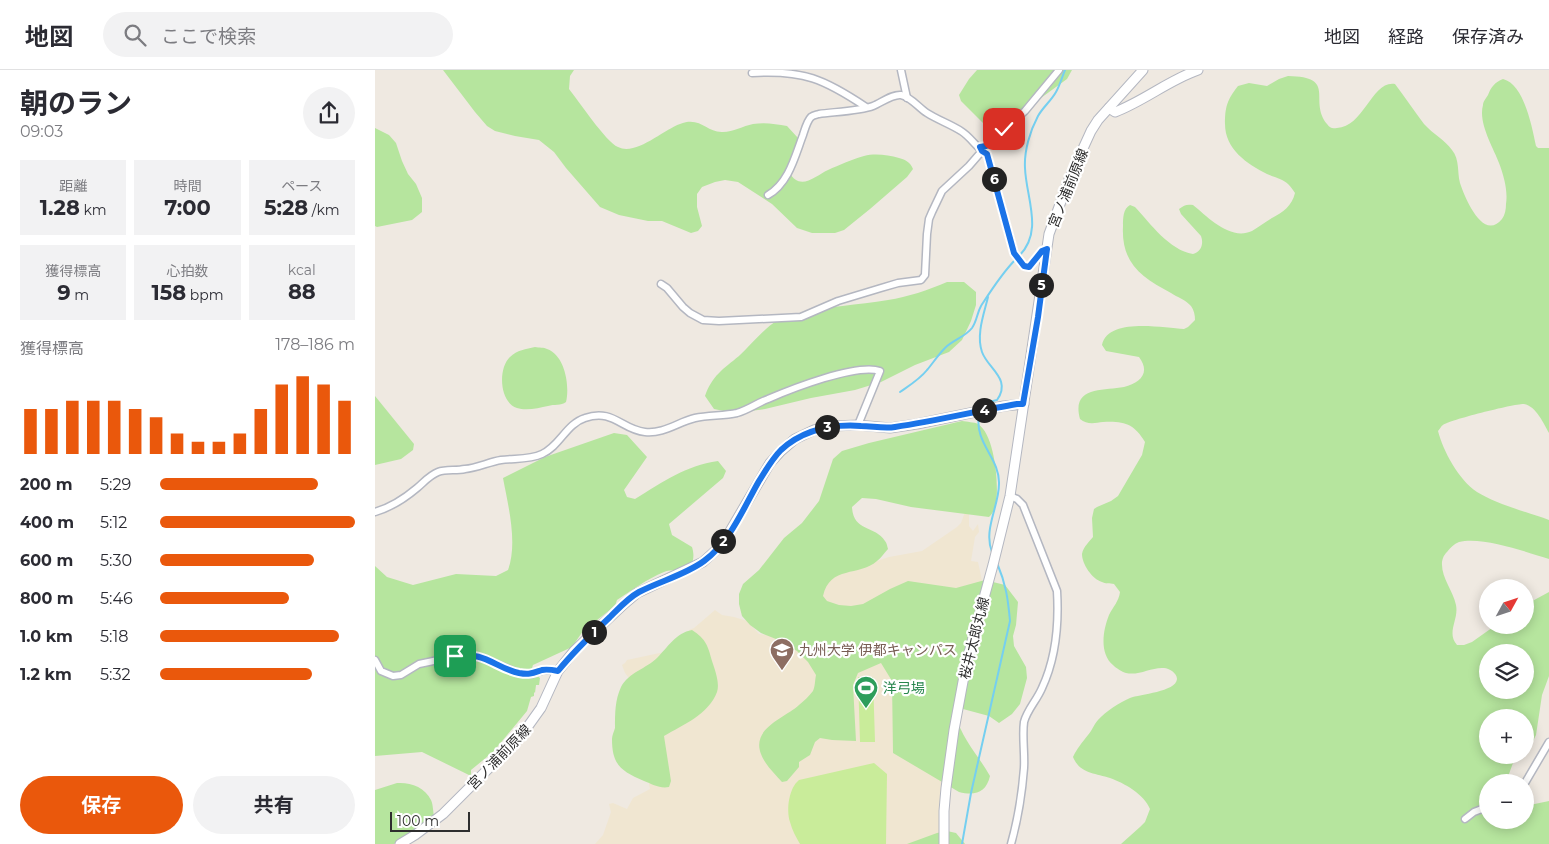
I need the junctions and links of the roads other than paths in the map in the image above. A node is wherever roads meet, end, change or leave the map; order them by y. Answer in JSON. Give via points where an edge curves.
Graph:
{"nodes":[{"id":1,"x":901,"y":70,"type":"edge"},
{"id":2,"x":1059,"y":70,"type":"edge"},
{"id":3,"x":1143,"y":70,"type":"edge"},
{"id":4,"x":1199,"y":70,"type":"edge"},
{"id":5,"x":752,"y":74,"type":"dead end"},
{"id":6,"x":907,"y":98,"type":"junction"},
{"id":7,"x":866,"y":107,"type":"junction"},
{"id":8,"x":1109,"y":108,"type":"junction"},
{"id":9,"x":981,"y":149,"type":"junction"},
{"id":10,"x":768,"y":195,"type":"dead end"},
{"id":11,"x":1047,"y":249,"type":"junction"},
{"id":12,"x":661,"y":284,"type":"dead end"},
{"id":13,"x":1023,"y":404,"type":"junction"},
{"id":14,"x":858,"y":425,"type":"junction"},
{"id":15,"x":1010,"y":496,"type":"junction"},
{"id":16,"x":375,"y":512,"type":"edge"},
{"id":17,"x":375,"y":660,"type":"edge"},
{"id":18,"x":558,"y":671,"type":"junction"},
{"id":19,"x":1549,"y":742,"type":"edge"},
{"id":20,"x":1530,"y":774,"type":"edge"},
{"id":21,"x":1479,"y":810,"type":"edge"},
{"id":22,"x":1465,"y":819,"type":"dead end"},
{"id":23,"x":400,"y":844,"type":"edge"},
{"id":24,"x":944,"y":844,"type":"edge"},
{"id":25,"x":1011,"y":844,"type":"edge"}],
"edges":[{"from":1,"to":6,"type":"street"},
{"from":2,"to":9,"type":"street","via":[[1025,111]]},
{"from":3,"to":8,"type":"main road"},
{"from":4,"to":8,"type":"main road","via":[[1171,81],[1115,112]]},
{"from":5,"to":7,"type":"street","via":[[803,75],[831,86]]},
{"from":6,"to":7,"type":"street","via":[[896,95]]},
{"from":6,"to":9,"type":"street","via":[[925,112],[962,131]]},
{"from":7,"to":10,"type":"street","via":[[811,117],[783,183]]},
{"from":8,"to":11,"type":"main road","name":"宮ノ浦前原線","via":[[1091,131],[1049,234]]},
{"from":9,"to":11,"type":"street","via":[[987,154],[1014,253],[1024,266],[1029,267]]},
{"from":9,"to":12,"type":"street","via":[[969,166],[942,191],[932,212],[927,234],[925,275],[921,280],[898,283],[838,301],[801,317],[719,321],[697,317]]},
{"from":11,"to":13,"type":"main road","name":"宮ノ浦前原線"},
{"from":13,"to":14,"type":"main road","name":"宮ノ浦前原線","via":[[890,428]]},
{"from":13,"to":15,"type":"main road","name":"桜井太郎丸線"},
{"from":14,"to":16,"type":"street","via":[[880,371],[870,369],[838,375],[774,396],[738,412],[694,418],[655,432],[638,431],[606,416],[585,418],[577,421],[556,445],[541,454],[439,472],[394,506]]},
{"from":14,"to":18,"type":"main road","name":"宮ノ浦前原線","via":[[814,430],[795,439],[770,463],[715,551],[703,562],[637,593],[574,651]]},
{"from":15,"to":24,"type":"main road","name":"桜井太郎丸線","via":[[960,696],[946,788]]},
{"from":15,"to":25,"type":"street","via":[[1023,506],[1057,591],[1056,641],[1043,688],[1024,722],[1024,768],[1019,814]]},
{"from":17,"to":18,"type":"street","via":[[381,671],[393,676],[424,662],[462,655],[483,658],[518,673]]},
{"from":18,"to":23,"type":"main road","name":"宮ノ浦前原線","via":[[541,708],[521,736],[443,814]]},
{"from":19,"to":20,"type":"street"},
{"from":21,"to":22,"type":"street"}]}
